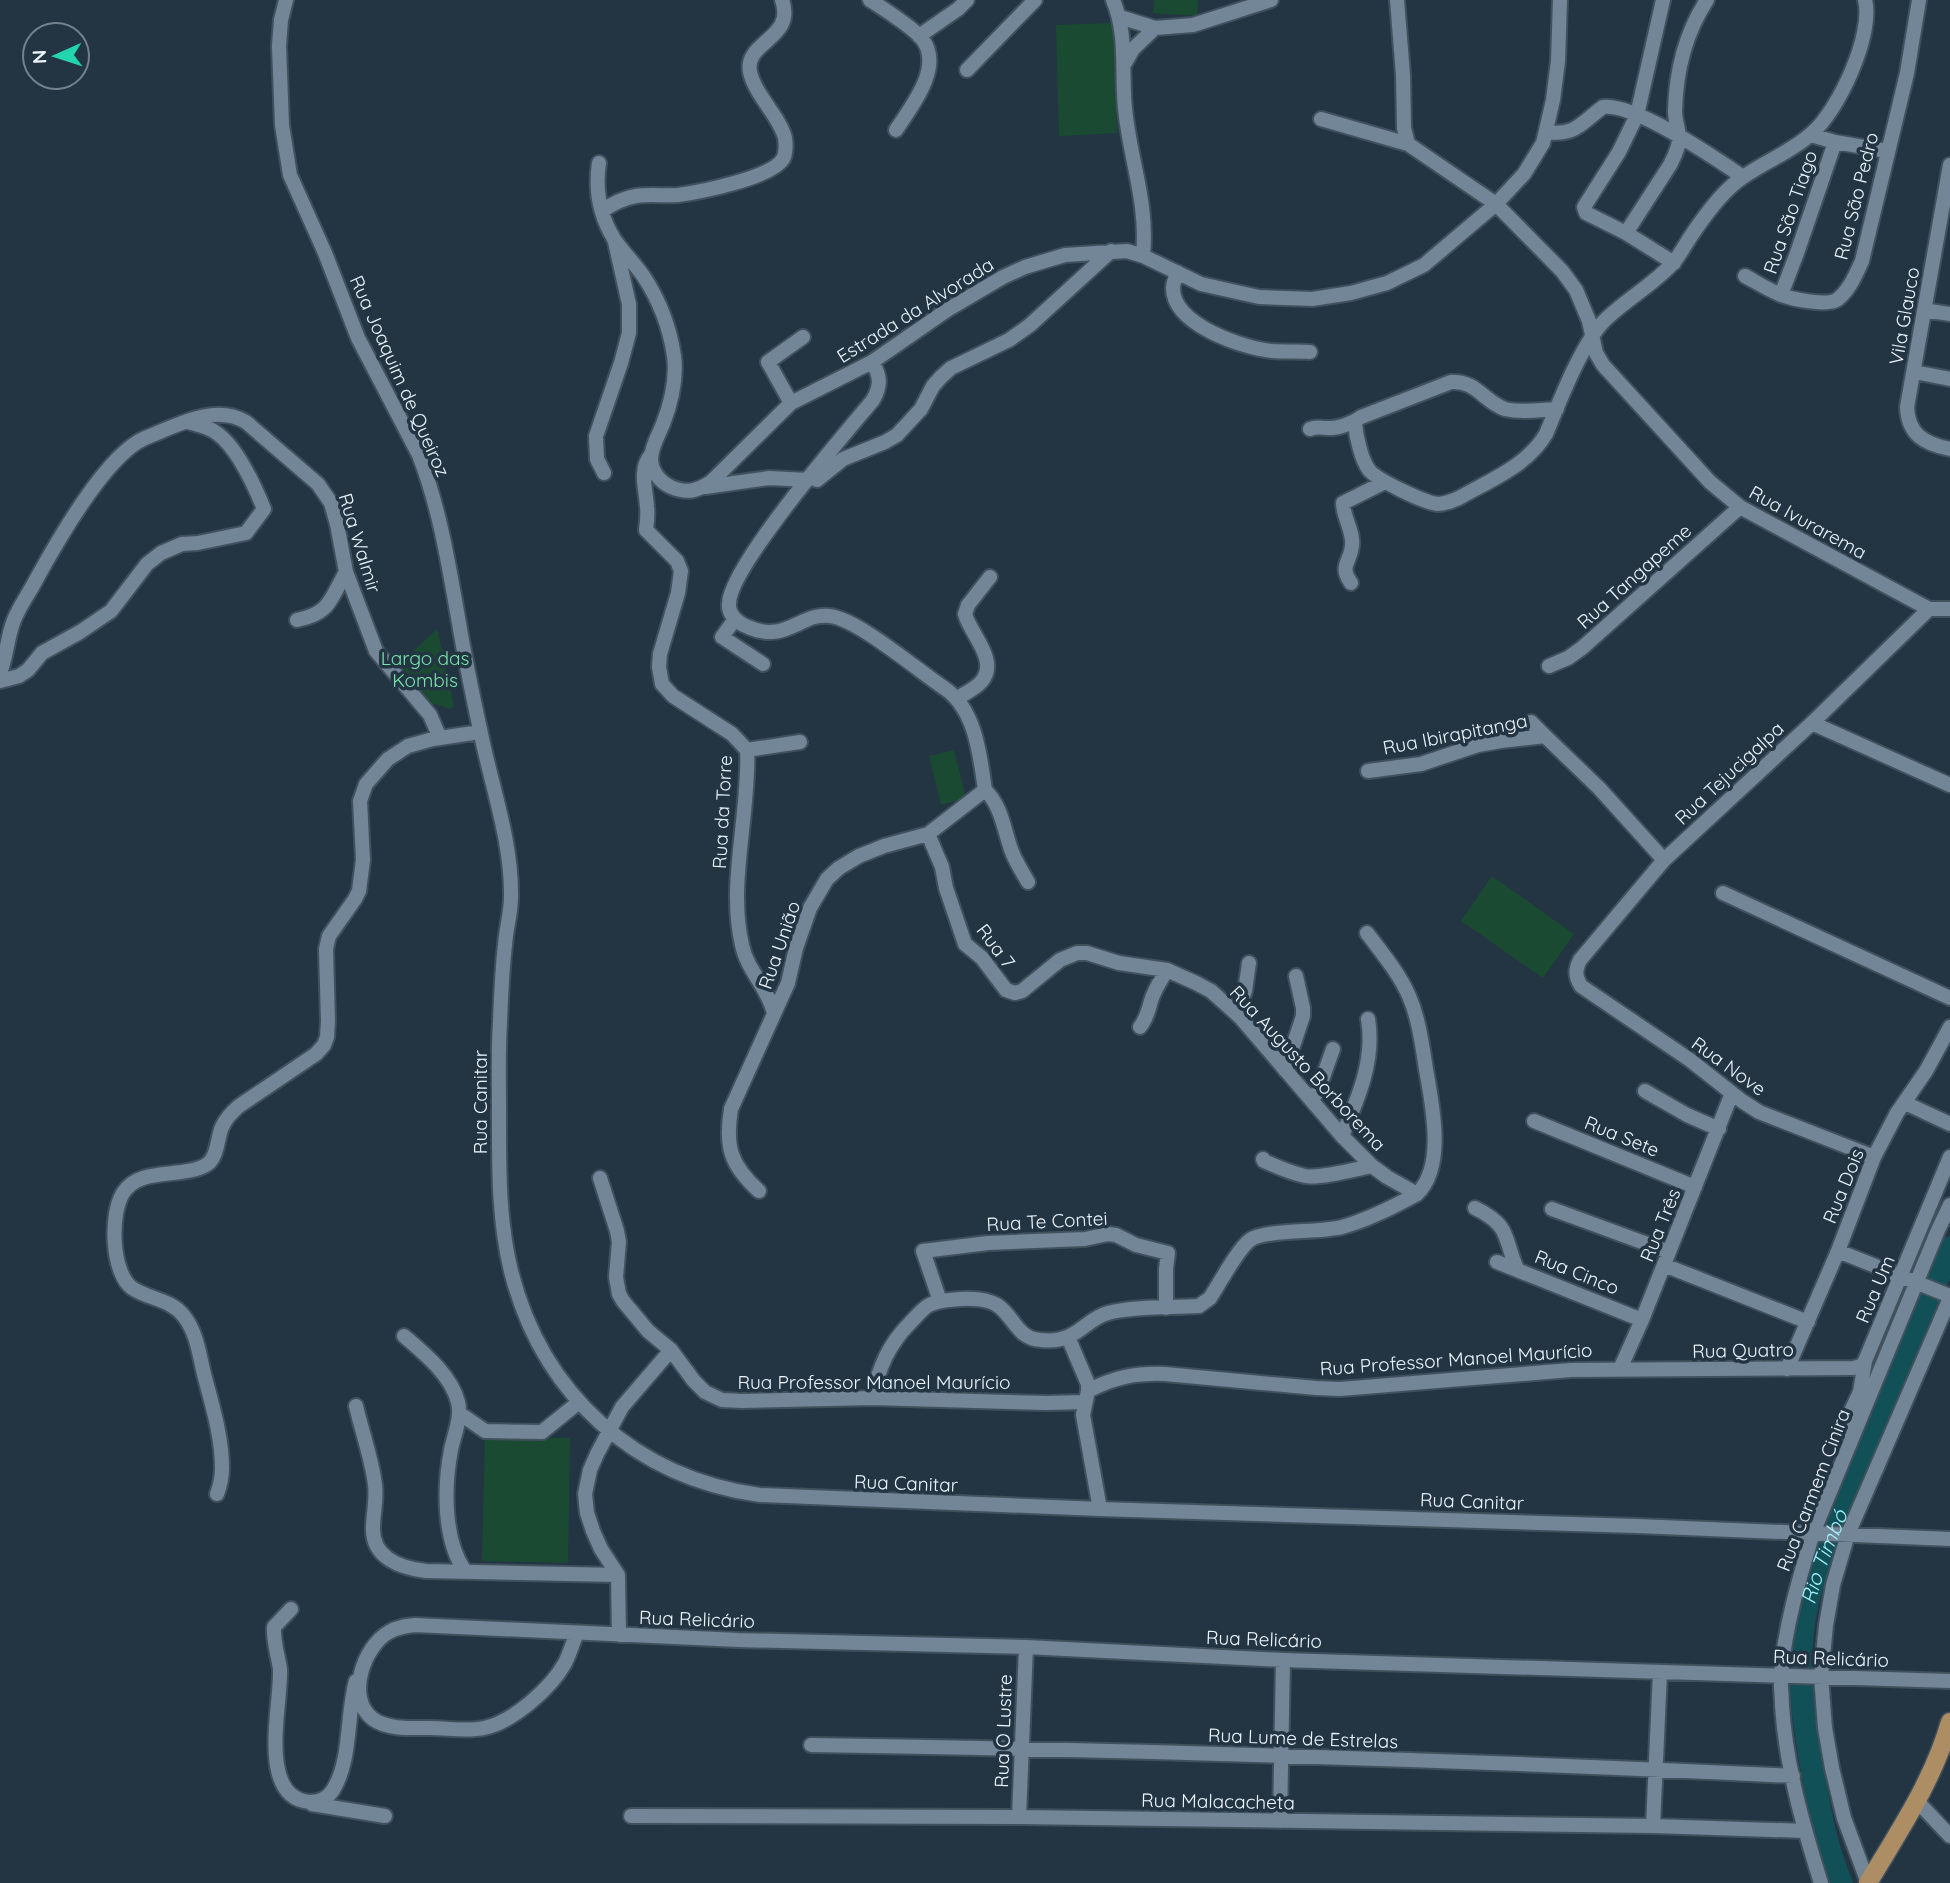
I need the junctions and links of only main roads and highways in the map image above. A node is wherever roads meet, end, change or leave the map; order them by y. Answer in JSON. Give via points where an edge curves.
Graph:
{"nodes":[{"id":1,"x":1950,"y":1722,"type":"edge"},
{"id":2,"x":1868,"y":1883,"type":"edge"}],
"edges":[{"from":1,"to":2,"type":"main road","via":[[1934,1769]]}]}
